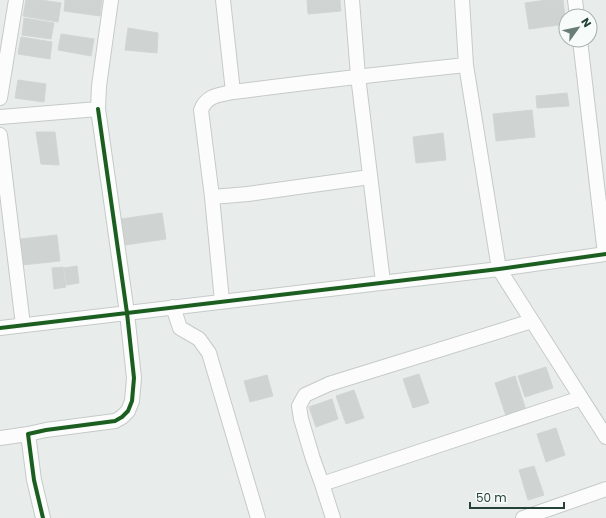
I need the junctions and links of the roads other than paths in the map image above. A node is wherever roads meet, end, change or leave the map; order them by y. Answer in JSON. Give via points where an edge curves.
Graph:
{"nodes":[{"id":1,"x":16,"y":0,"type":"edge"},
{"id":2,"x":111,"y":0,"type":"edge"},
{"id":3,"x":223,"y":0,"type":"edge"},
{"id":4,"x":352,"y":0,"type":"edge"},
{"id":5,"x":462,"y":0,"type":"edge"},
{"id":6,"x":6,"y":23,"type":"edge"},
{"id":7,"x":581,"y":48,"type":"edge"},
{"id":8,"x":466,"y":65,"type":"junction"},
{"id":9,"x":358,"y":76,"type":"junction"},
{"id":10,"x":233,"y":92,"type":"junction"},
{"id":11,"x":0,"y":98,"type":"edge"},
{"id":12,"x":98,"y":109,"type":"junction"},
{"id":13,"x":0,"y":117,"type":"edge"},
{"id":14,"x":0,"y":135,"type":"edge"},
{"id":15,"x":370,"y":177,"type":"junction"},
{"id":16,"x":212,"y":197,"type":"junction"},
{"id":17,"x":6,"y":222,"type":"edge"},
{"id":18,"x":606,"y":254,"type":"edge"},
{"id":19,"x":499,"y":268,"type":"junction"},
{"id":20,"x":384,"y":282,"type":"junction"},
{"id":21,"x":222,"y":301,"type":"junction"},
{"id":22,"x":173,"y":307,"type":"junction"},
{"id":23,"x":127,"y":314,"type":"junction"},
{"id":24,"x":532,"y":321,"type":"junction"},
{"id":25,"x":24,"y":325,"type":"junction"},
{"id":26,"x":0,"y":328,"type":"edge"},
{"id":27,"x":581,"y":398,"type":"junction"},
{"id":28,"x":28,"y":434,"type":"junction"},
{"id":29,"x":606,"y":437,"type":"edge"},
{"id":30,"x":0,"y":438,"type":"edge"},
{"id":31,"x":322,"y":484,"type":"junction"},
{"id":32,"x":606,"y":489,"type":"edge"},
{"id":33,"x":43,"y":518,"type":"edge"},
{"id":34,"x":258,"y":518,"type":"edge"},
{"id":35,"x":333,"y":518,"type":"edge"},
{"id":36,"x":523,"y":518,"type":"edge"}],
"edges":[{"from":1,"to":6,"type":"street"},
{"from":2,"to":12,"type":"street"},
{"from":3,"to":10,"type":"street"},
{"from":4,"to":9,"type":"street"},
{"from":5,"to":8,"type":"street"},
{"from":6,"to":11,"type":"street"},
{"from":7,"to":18,"type":"street"},
{"from":8,"to":9,"type":"street"},
{"from":8,"to":19,"type":"street"},
{"from":9,"to":10,"type":"street"},
{"from":9,"to":15,"type":"street"},
{"from":10,"to":16,"type":"street","via":[[214,96],[204,102],[201,110]]},
{"from":12,"to":13,"type":"street"},
{"from":12,"to":23,"type":"street"},
{"from":14,"to":17,"type":"street"},
{"from":15,"to":16,"type":"street"},
{"from":15,"to":20,"type":"street"},
{"from":16,"to":21,"type":"street"},
{"from":17,"to":25,"type":"street"},
{"from":18,"to":19,"type":"street"},
{"from":19,"to":20,"type":"street"},
{"from":19,"to":24,"type":"street"},
{"from":20,"to":21,"type":"street"},
{"from":21,"to":22,"type":"street"},
{"from":22,"to":23,"type":"street"},
{"from":22,"to":34,"type":"street","via":[[180,328],[199,339],[209,353]]},
{"from":23,"to":25,"type":"street"},
{"from":23,"to":28,"type":"street","via":[[134,378],[132,401],[128,411],[115,421]]},
{"from":24,"to":27,"type":"street"},
{"from":24,"to":31,"type":"street","via":[[329,384],[305,395],[299,406],[301,419]]},
{"from":25,"to":26,"type":"street"},
{"from":27,"to":29,"type":"street"},
{"from":27,"to":31,"type":"street"},
{"from":28,"to":30,"type":"street"},
{"from":28,"to":33,"type":"street","via":[[34,480]]},
{"from":31,"to":35,"type":"street"},
{"from":32,"to":36,"type":"street"}]}
